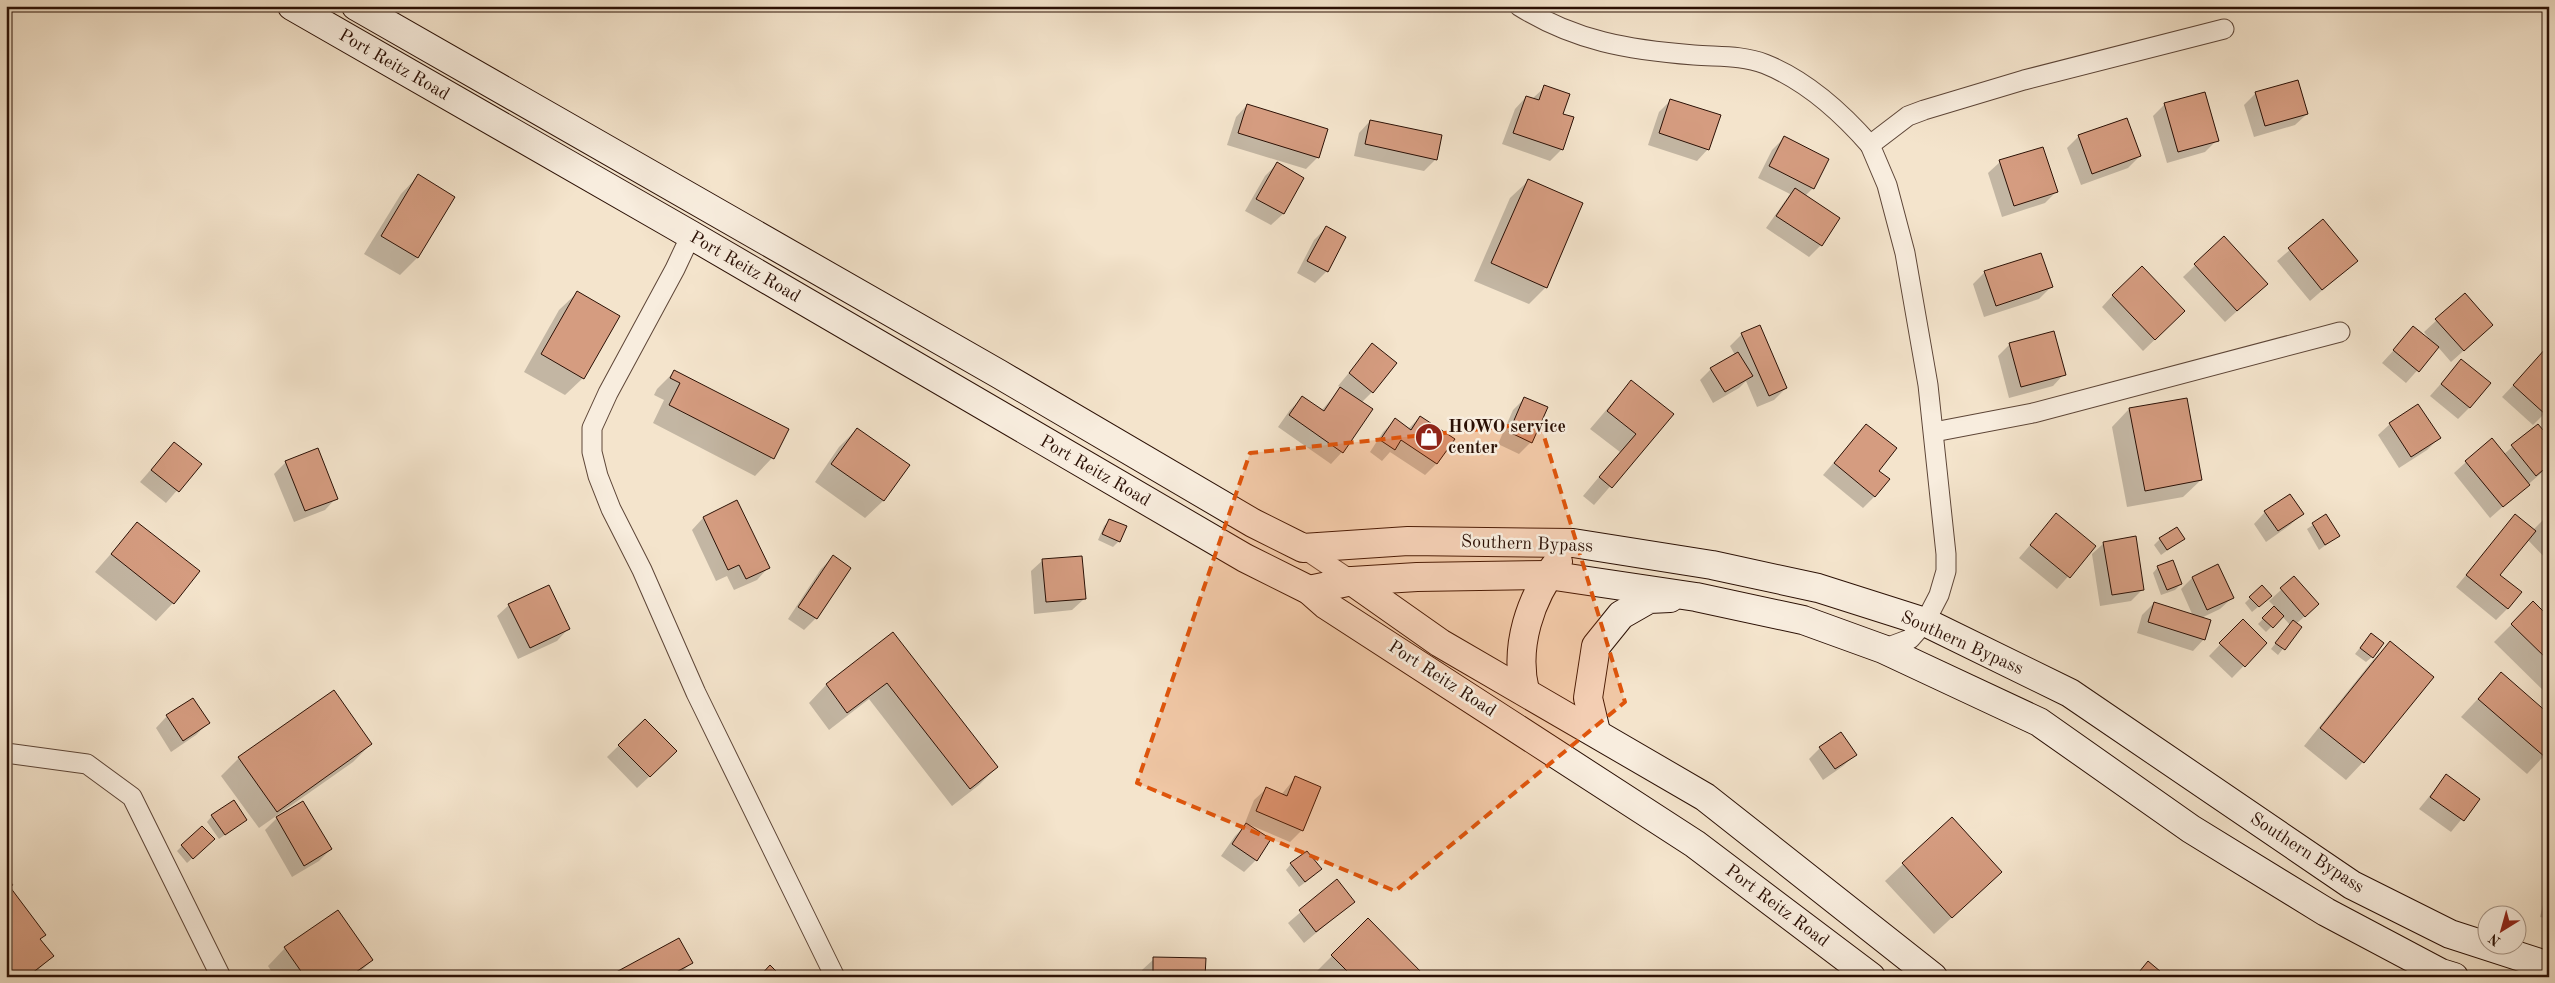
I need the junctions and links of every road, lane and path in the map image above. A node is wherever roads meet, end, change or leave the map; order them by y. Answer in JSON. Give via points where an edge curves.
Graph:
{"nodes":[{"id":1,"x":292,"y":6,"type":"edge"},
{"id":2,"x":356,"y":6,"type":"edge"},
{"id":3,"x":1519,"y":6,"type":"edge"},
{"id":4,"x":2224,"y":29,"type":"dead end"},
{"id":5,"x":1870,"y":145,"type":"junction"},
{"id":6,"x":691,"y":235,"type":"junction"},
{"id":7,"x":2340,"y":332,"type":"dead end"},
{"id":8,"x":1934,"y":432,"type":"junction"},
{"id":9,"x":1573,"y":543,"type":"junction"},
{"id":10,"x":1303,"y":548,"type":"junction"},
{"id":11,"x":1548,"y":575,"type":"junction"},
{"id":12,"x":1352,"y":581,"type":"junction"},
{"id":13,"x":1309,"y":590,"type":"junction"},
{"id":14,"x":1696,"y":597,"type":"junction"},
{"id":15,"x":1924,"y":622,"type":"junction"},
{"id":16,"x":1883,"y":649,"type":"junction"},
{"id":17,"x":1525,"y":691,"type":"junction"},
{"id":18,"x":1596,"y":732,"type":"junction"},
{"id":19,"x":6,"y":753,"type":"edge"},
{"id":20,"x":2549,"y":966,"type":"edge"},
{"id":21,"x":1862,"y":972,"type":"edge"},
{"id":22,"x":221,"y":977,"type":"edge"},
{"id":23,"x":835,"y":977,"type":"edge"},
{"id":24,"x":1933,"y":977,"type":"edge"},
{"id":25,"x":2454,"y":977,"type":"edge"}],
"edges":[{"from":1,"to":6,"type":"main road","name":"Port Reitz Road"},
{"from":2,"to":10,"type":"main road","via":[[999,374],[1254,524]]},
{"from":3,"to":5,"type":"street","via":[[1560,28],[1610,45],[1695,56],[1733,56],[1764,64],[1790,76],[1825,102]]},
{"from":4,"to":5,"type":"street","via":[[2024,80],[1924,110],[1908,116]]},
{"from":5,"to":8,"type":"street","via":[[1887,185],[1905,253]]},
{"from":6,"to":13,"type":"main road","name":"Port Reitz Road","via":[[1245,558]]},
{"from":6,"to":23,"type":"street","via":[[592,428],[592,452],[611,509],[642,570],[696,693]]},
{"from":7,"to":8,"type":"street","via":[[2033,413]]},
{"from":8,"to":15,"type":"street","via":[[1946,572],[1939,595]]},
{"from":9,"to":10,"type":"main road","name":"Southern Bypass","via":[[1408,541]]},
{"from":9,"to":11,"type":"main road"},
{"from":9,"to":15,"type":"main road","name":"Southern Bypass","via":[[1712,564],[1818,588]]},
{"from":10,"to":12,"type":"street","name":"Port Reitz Road"},
{"from":11,"to":12,"type":"main road","name":"Southern Bypass"},
{"from":11,"to":14,"type":"main road","name":"Southern Bypass"},
{"from":11,"to":17,"type":"main road","via":[[1528,618],[1520,657]]},
{"from":12,"to":13,"type":"main road","name":"Southern Bypass"},
{"from":12,"to":17,"type":"main road","name":"Port Reitz Road","via":[[1440,643]]},
{"from":13,"to":21,"type":"main road","name":"Port Reitz Road","via":[[1326,605],[1696,844]]},
{"from":14,"to":16,"type":"main road","name":"Southern Bypass","via":[[1803,620]]},
{"from":14,"to":18,"type":"main road","via":[[1649,599],[1621,615],[1609,627],[1596,646],[1592,661],[1588,698]]},
{"from":15,"to":16,"type":"street","via":[[1910,639]]},
{"from":15,"to":20,"type":"main road","name":"Southern Bypass","via":[[2070,693],[2352,884],[2450,934]]},
{"from":16,"to":25,"type":"main road","name":"Southern Bypass","via":[[2039,722],[2190,829],[2326,912]]},
{"from":17,"to":18,"type":"main road","name":"Port Reitz Road"},
{"from":18,"to":24,"type":"main road","name":"Port Reitz Road","via":[[1705,797]]},
{"from":19,"to":22,"type":"street","via":[[87,764],[132,797]]}]}
